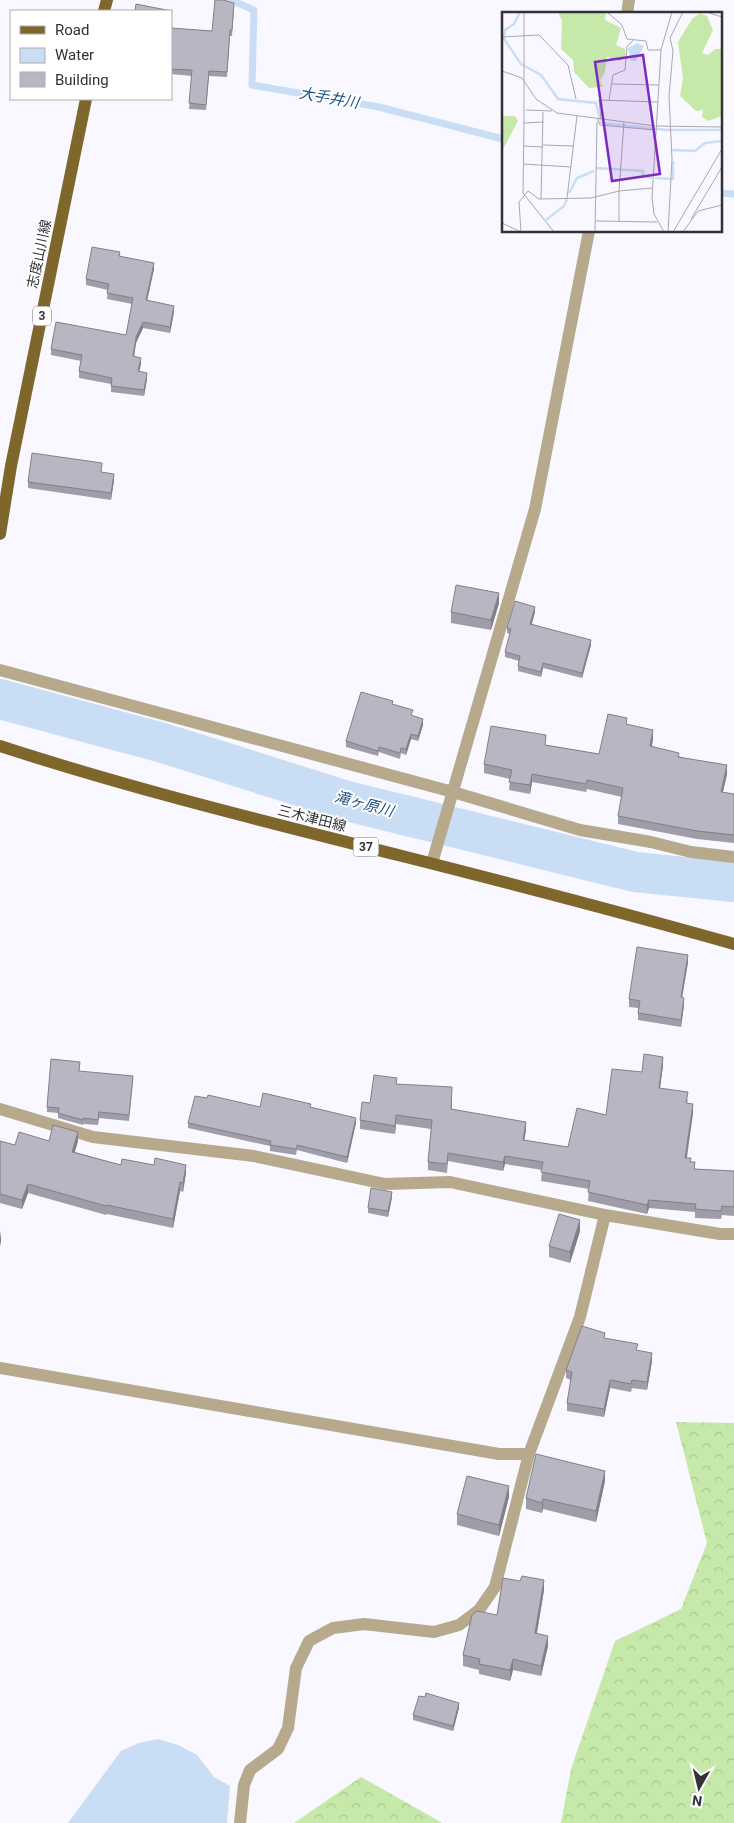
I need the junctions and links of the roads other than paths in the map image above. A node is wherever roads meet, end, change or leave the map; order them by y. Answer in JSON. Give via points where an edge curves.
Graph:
{"nodes":[{"id":1,"x":86,"y":100,"type":"edge"},
{"id":2,"x":589,"y":232,"type":"edge"},
{"id":3,"x":0,"y":534,"type":"edge"},
{"id":4,"x":0,"y":670,"type":"edge"},
{"id":5,"x":0,"y":746,"type":"edge"},
{"id":6,"x":453,"y":792,"type":"junction"},
{"id":7,"x":734,"y":857,"type":"edge"},
{"id":8,"x":432,"y":863,"type":"junction"},
{"id":9,"x":734,"y":944,"type":"edge"},
{"id":10,"x":0,"y":1109,"type":"edge"},
{"id":11,"x":605,"y":1215,"type":"junction"},
{"id":12,"x":734,"y":1234,"type":"edge"},
{"id":13,"x":0,"y":1368,"type":"edge"},
{"id":14,"x":529,"y":1454,"type":"junction"},
{"id":15,"x":240,"y":1823,"type":"edge"}],
"edges":[{"from":1,"to":3,"type":"main road","name":"志度山川線","number":"3"},
{"from":2,"to":6,"type":"street","via":[[535,509]]},
{"from":4,"to":6,"type":"street"},
{"from":5,"to":8,"type":"main road","name":"三木津田線","number":"37","via":[[264,821]]},
{"from":6,"to":7,"type":"street","via":[[580,830],[691,852]]},
{"from":6,"to":8,"type":"street"},
{"from":8,"to":9,"type":"main road","name":"三木津田線","number":"37"},
{"from":10,"to":11,"type":"street","via":[[93,1137],[254,1156],[385,1184],[450,1182]]},
{"from":11,"to":12,"type":"street"},
{"from":11,"to":14,"type":"street","via":[[580,1317]]},
{"from":13,"to":14,"type":"street","via":[[499,1454]]},
{"from":14,"to":15,"type":"street","via":[[495,1587],[478,1610],[459,1625],[434,1632],[364,1624],[333,1628],[309,1641],[296,1668],[288,1728],[278,1749],[250,1770],[244,1785]]}]}
